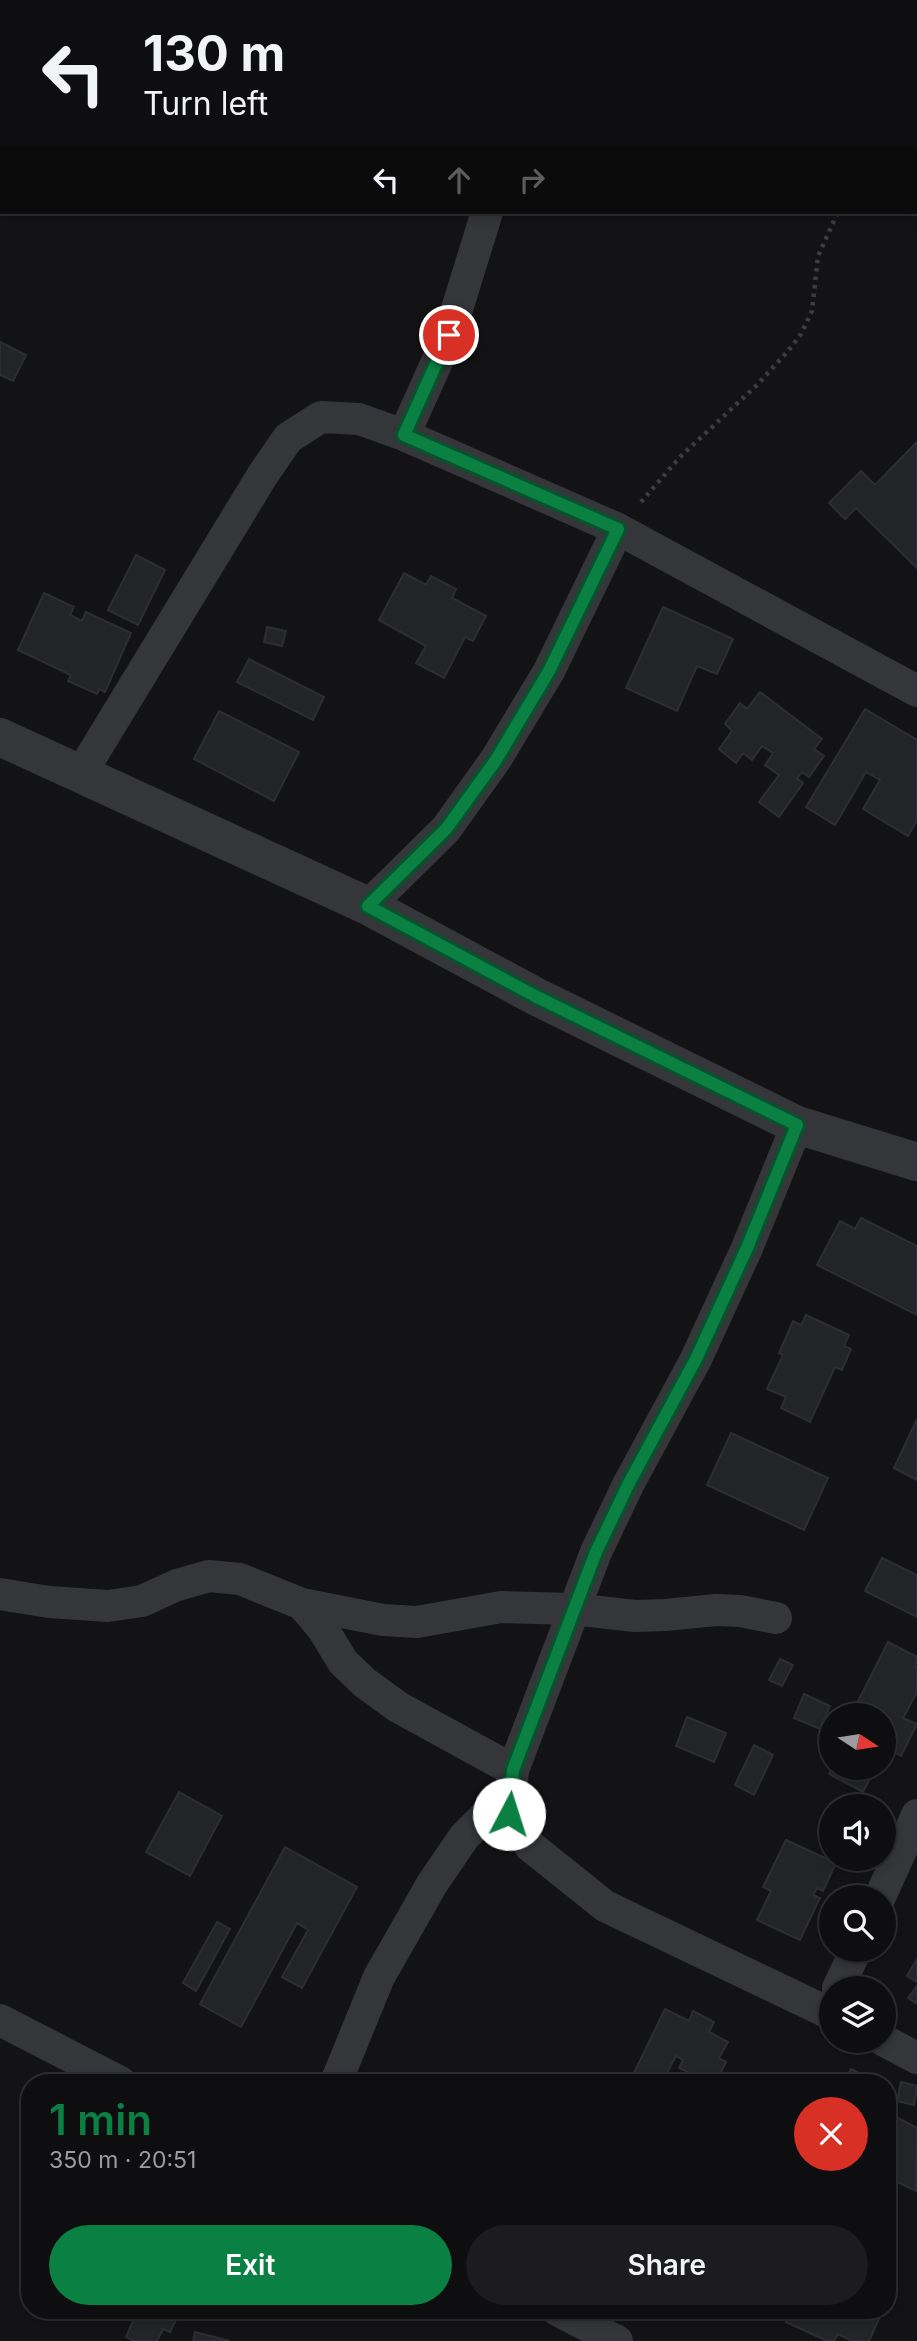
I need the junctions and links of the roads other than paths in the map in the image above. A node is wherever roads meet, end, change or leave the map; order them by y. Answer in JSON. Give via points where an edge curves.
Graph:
{"nodes":[{"id":1,"x":486,"y":214,"type":"edge"},
{"id":2,"x":404,"y":435,"type":"junction"},
{"id":3,"x":618,"y":529,"type":"junction"},
{"id":4,"x":917,"y":691,"type":"edge"},
{"id":5,"x":0,"y":737,"type":"edge"},
{"id":6,"x":80,"y":775,"type":"junction"},
{"id":7,"x":368,"y":906,"type":"junction"},
{"id":8,"x":797,"y":1125,"type":"junction"},
{"id":9,"x":917,"y":1162,"type":"edge"},
{"id":10,"x":0,"y":1594,"type":"edge"},
{"id":11,"x":302,"y":1604,"type":"junction"},
{"id":12,"x":573,"y":1609,"type":"junction"},
{"id":13,"x":776,"y":1618,"type":"dead end"},
{"id":14,"x":513,"y":1770,"type":"junction"},
{"id":15,"x":510,"y":1801,"type":"junction"},
{"id":16,"x":917,"y":1815,"type":"edge"},
{"id":17,"x":885,"y":1885,"type":"edge"},
{"id":18,"x":819,"y":1998,"type":"edge"},
{"id":19,"x":0,"y":2020,"type":"edge"},
{"id":20,"x":896,"y":2047,"type":"edge"},
{"id":21,"x":917,"y":2058,"type":"edge"},
{"id":22,"x":105,"y":2074,"type":"edge"},
{"id":23,"x":339,"y":2074,"type":"edge"},
{"id":24,"x":559,"y":2322,"type":"edge"},
{"id":25,"x":617,"y":2341,"type":"edge"}],
"edges":[{"from":1,"to":2,"type":"street","via":[[449,335]]},
{"from":2,"to":3,"type":"street"},
{"from":2,"to":6,"type":"street","via":[[359,419],[321,417],[288,438]]},
{"from":3,"to":4,"type":"street"},
{"from":3,"to":7,"type":"street","via":[[549,671],[496,760],[446,829]]},
{"from":5,"to":6,"type":"street"},
{"from":6,"to":7,"type":"street"},
{"from":7,"to":8,"type":"street","via":[[535,996]]},
{"from":8,"to":9,"type":"street"},
{"from":8,"to":12,"type":"street","via":[[696,1359],[629,1483]]},
{"from":10,"to":11,"type":"street","via":[[108,1606],[142,1601],[209,1576],[240,1579]]},
{"from":11,"to":12,"type":"street","via":[[417,1622],[501,1607]]},
{"from":11,"to":14,"type":"street","via":[[343,1662],[365,1683],[398,1707]]},
{"from":12,"to":13,"type":"street","via":[[635,1616],[740,1611]]},
{"from":12,"to":14,"type":"street"},
{"from":14,"to":15,"type":"street"},
{"from":15,"to":18,"type":"street","via":[[509,1814],[530,1846],[605,1906]]},
{"from":15,"to":23,"type":"street","via":[[488,1813],[464,1837],[432,1884],[379,1977]]},
{"from":16,"to":17,"type":"street"},
{"from":19,"to":22,"type":"street"},
{"from":20,"to":21,"type":"street"},
{"from":24,"to":25,"type":"street"}]}
